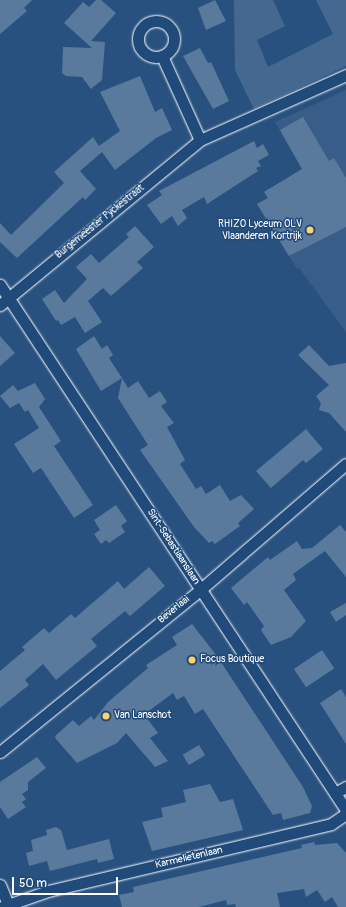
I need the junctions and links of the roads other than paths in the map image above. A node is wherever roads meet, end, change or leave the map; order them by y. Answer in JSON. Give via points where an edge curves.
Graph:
{"nodes":[{"id":1,"x":162,"y":56,"type":"dead end"},
{"id":2,"x":346,"y":75,"type":"edge"},
{"id":3,"x":200,"y":140,"type":"junction"},
{"id":4,"x":0,"y":285,"type":"edge"},
{"id":5,"x":4,"y":301,"type":"edge"},
{"id":6,"x":346,"y":464,"type":"edge"},
{"id":7,"x":201,"y":588,"type":"junction"},
{"id":8,"x":0,"y":752,"type":"edge"},
{"id":9,"x":346,"y":787,"type":"edge"},
{"id":10,"x":335,"y":793,"type":"junction"},
{"id":11,"x":346,"y":810,"type":"edge"},
{"id":12,"x":346,"y":814,"type":"edge"},
{"id":13,"x":0,"y":885,"type":"edge"},
{"id":14,"x":6,"y":906,"type":"edge"}],
"edges":[{"from":1,"to":3,"type":"street"},
{"from":2,"to":3,"type":"street","name":"Burgemeester Pyckestraat"},
{"from":3,"to":5,"type":"street","name":"Burgemeester Pyckestraat"},
{"from":4,"to":5,"type":"street","name":"Sint-Sebastiaanslaan"},
{"from":5,"to":7,"type":"street","name":"Sint-Sebastiaanslaan"},
{"from":6,"to":7,"type":"street","name":"Beverlaai"},
{"from":7,"to":8,"type":"street","name":"Beverlaai"},
{"from":7,"to":10,"type":"street","name":"Sint-Sebastiaanslaan"},
{"from":9,"to":10,"type":"street"},
{"from":10,"to":11,"type":"street","name":"Sint-Sebastiaanslaan"},
{"from":12,"to":14,"type":"street","name":"Karmelietenlaan","via":[[332,824],[48,891]]},
{"from":13,"to":14,"type":"street"}]}
